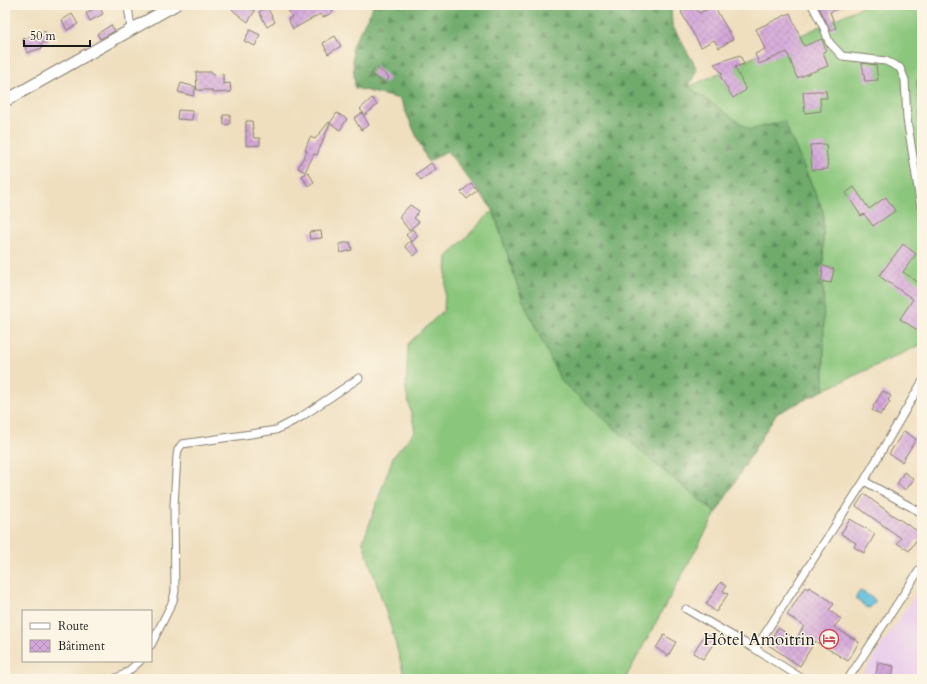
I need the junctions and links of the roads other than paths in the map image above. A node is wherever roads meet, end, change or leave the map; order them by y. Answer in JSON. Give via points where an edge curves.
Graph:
{"nodes":[{"id":1,"x":128,"y":5,"type":"edge"},
{"id":2,"x":175,"y":5,"type":"edge"},
{"id":3,"x":812,"y":5,"type":"edge"},
{"id":4,"x":131,"y":30,"type":"junction"},
{"id":5,"x":5,"y":101,"type":"edge"},
{"id":6,"x":922,"y":214,"type":"edge"},
{"id":7,"x":359,"y":378,"type":"dead end"},
{"id":8,"x":922,"y":382,"type":"edge"},
{"id":9,"x":864,"y":481,"type":"junction"},
{"id":10,"x":922,"y":513,"type":"edge"},
{"id":11,"x":922,"y":566,"type":"edge"},
{"id":12,"x":686,"y":609,"type":"dead end"},
{"id":13,"x":152,"y":643,"type":"edge"},
{"id":14,"x":755,"y":649,"type":"junction"},
{"id":15,"x":139,"y":662,"type":"edge"},
{"id":16,"x":114,"y":679,"type":"edge"},
{"id":17,"x":803,"y":679,"type":"edge"},
{"id":18,"x":848,"y":679,"type":"edge"}],
"edges":[{"from":1,"to":4,"type":"street"},
{"from":2,"to":4,"type":"main road"},
{"from":3,"to":6,"type":"street","via":[[829,42],[842,56],[886,61],[900,68],[905,80],[907,120]]},
{"from":4,"to":5,"type":"main road"},
{"from":7,"to":13,"type":"street","via":[[301,417],[276,430],[182,444],[176,456],[175,591],[173,601]]},
{"from":8,"to":9,"type":"street"},
{"from":9,"to":10,"type":"street"},
{"from":9,"to":14,"type":"street"},
{"from":11,"to":18,"type":"street"},
{"from":12,"to":14,"type":"street"},
{"from":14,"to":17,"type":"street"},
{"from":15,"to":16,"type":"street","via":[[125,674]]}]}
